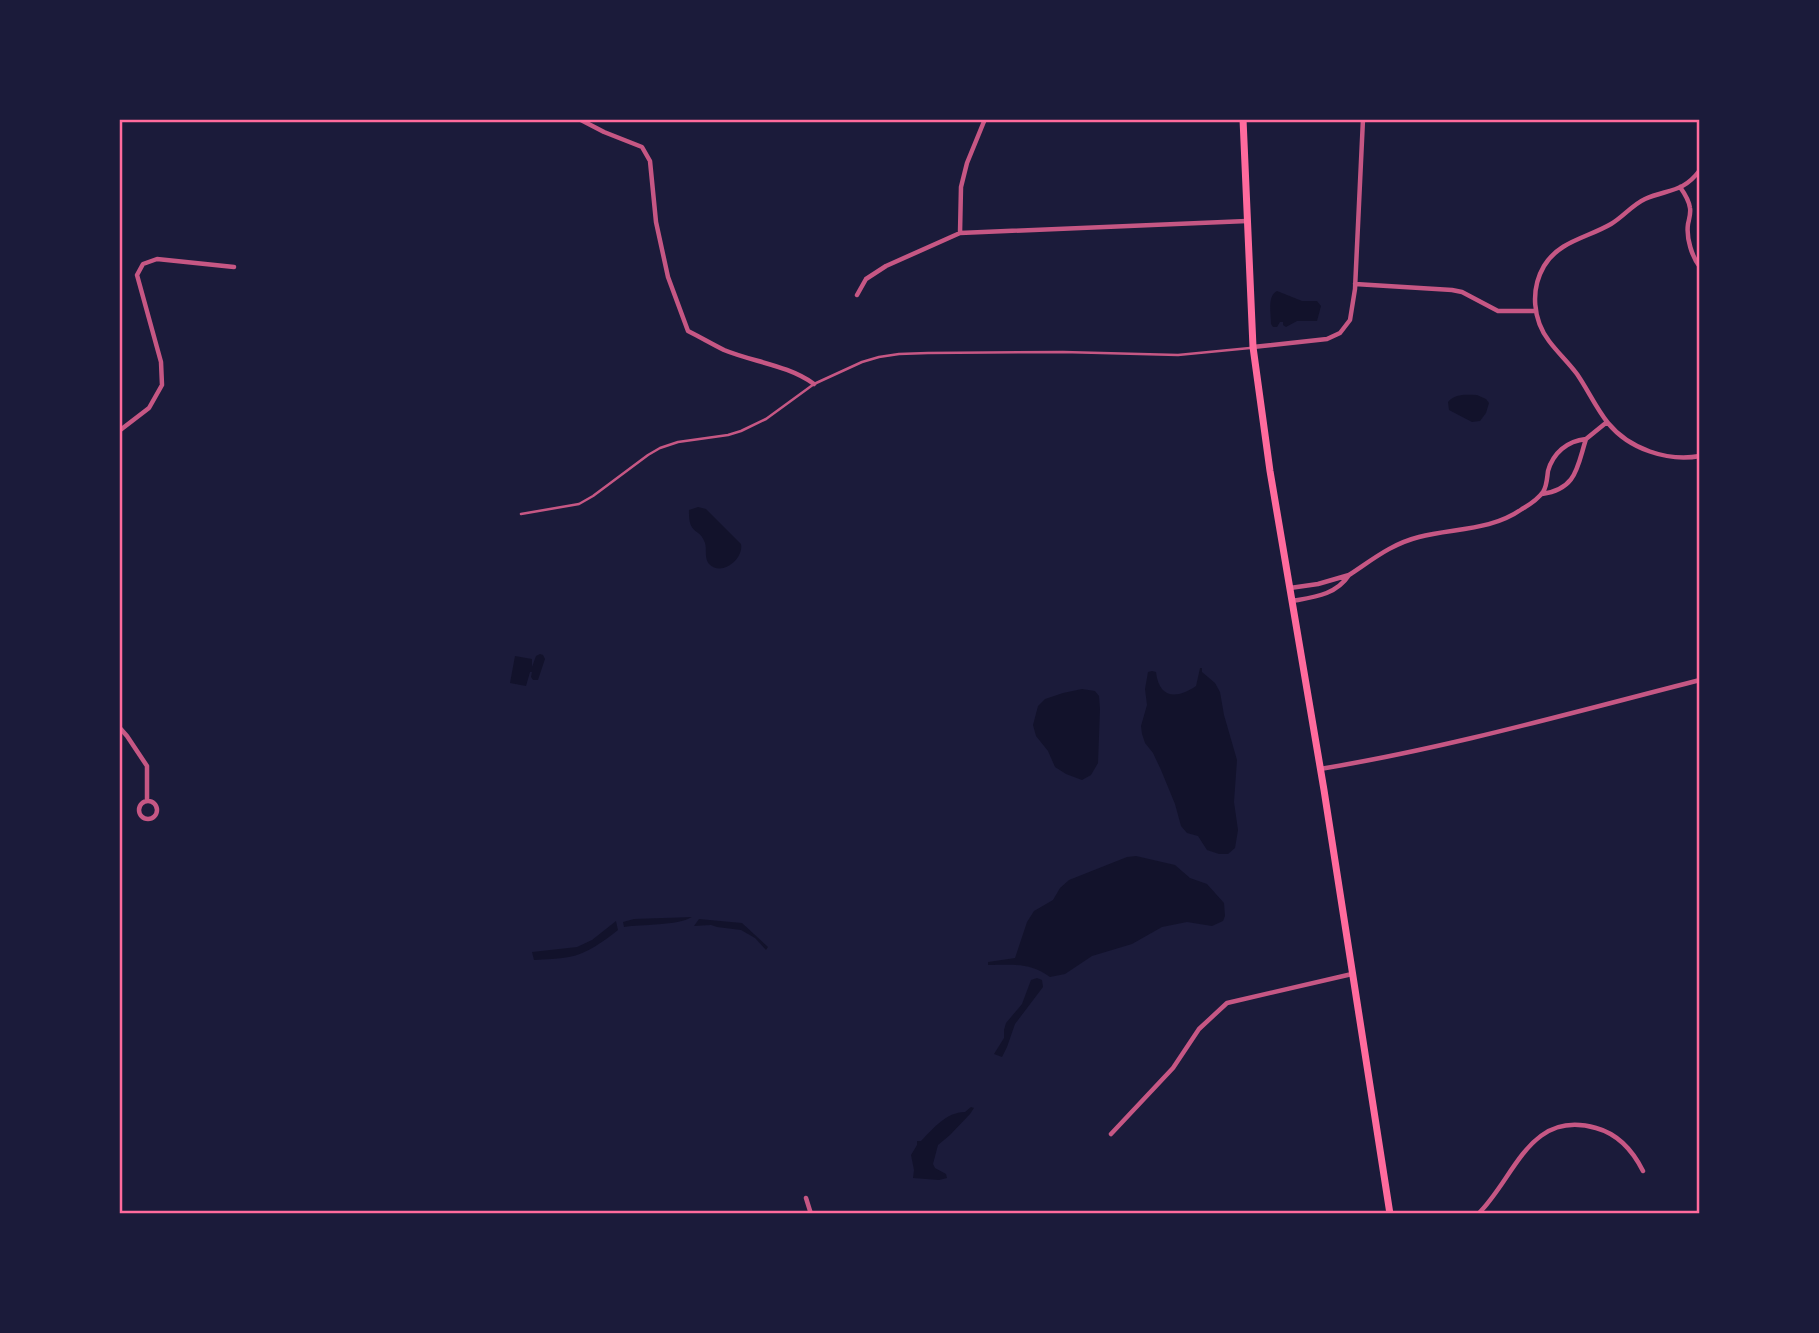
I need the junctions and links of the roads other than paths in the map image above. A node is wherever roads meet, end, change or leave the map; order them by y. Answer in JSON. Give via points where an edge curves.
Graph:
{"nodes":[{"id":1,"x":579,"y":119,"type":"edge"},
{"id":2,"x":985,"y":119,"type":"edge"},
{"id":3,"x":1243,"y":119,"type":"edge"},
{"id":4,"x":1363,"y":119,"type":"edge"},
{"id":5,"x":1700,"y":170,"type":"edge"},
{"id":6,"x":1698,"y":176,"type":"edge"},
{"id":7,"x":1681,"y":187,"type":"junction"},
{"id":8,"x":1247,"y":221,"type":"junction"},
{"id":9,"x":960,"y":233,"type":"junction"},
{"id":10,"x":234,"y":267,"type":"dead end"},
{"id":11,"x":1700,"y":267,"type":"edge"},
{"id":12,"x":1355,"y":284,"type":"junction"},
{"id":13,"x":857,"y":295,"type":"dead end"},
{"id":14,"x":1536,"y":311,"type":"junction"},
{"id":15,"x":1253,"y":347,"type":"junction"},
{"id":16,"x":814,"y":384,"type":"junction"},
{"id":17,"x":1607,"y":422,"type":"junction"},
{"id":18,"x":120,"y":430,"type":"edge"},
{"id":19,"x":1586,"y":439,"type":"junction"},
{"id":20,"x":1700,"y":456,"type":"edge"},
{"id":21,"x":1542,"y":494,"type":"junction"},
{"id":22,"x":521,"y":514,"type":"dead end"},
{"id":23,"x":1349,"y":575,"type":"junction"},
{"id":24,"x":1290,"y":588,"type":"junction"},
{"id":25,"x":1292,"y":601,"type":"junction"},
{"id":26,"x":1700,"y":680,"type":"edge"},
{"id":27,"x":119,"y":727,"type":"edge"},
{"id":28,"x":1320,"y":769,"type":"junction"},
{"id":29,"x":147,"y":801,"type":"junction"},
{"id":30,"x":1352,"y":974,"type":"junction"},
{"id":31,"x":1111,"y":1134,"type":"dead end"},
{"id":32,"x":1643,"y":1171,"type":"dead end"},
{"id":33,"x":806,"y":1198,"type":"dead end"},
{"id":34,"x":811,"y":1214,"type":"edge"},
{"id":35,"x":1390,"y":1214,"type":"edge"},
{"id":36,"x":1478,"y":1214,"type":"edge"}],
"edges":[{"from":1,"to":16,"type":"street","via":[[642,147],[650,160],[668,277],[688,331],[724,350],[779,367]]},
{"from":2,"to":9,"type":"street","via":[[961,187]]},
{"from":3,"to":8,"type":"main road"},
{"from":4,"to":12,"type":"street"},
{"from":5,"to":6,"type":"street"},
{"from":6,"to":7,"type":"street"},
{"from":7,"to":11,"type":"street","via":[[1690,205],[1687,228]]},
{"from":7,"to":14,"type":"street","via":[[1643,200],[1608,225],[1559,249],[1539,277]]},
{"from":8,"to":9,"type":"street"},
{"from":8,"to":15,"type":"main road"},
{"from":9,"to":13,"type":"street","via":[[886,265],[866,279]]},
{"from":10,"to":18,"type":"street","via":[[157,259],[143,264],[137,275],[161,362],[162,385],[149,408]]},
{"from":12,"to":14,"type":"street","via":[[1452,290],[1498,311]]},
{"from":12,"to":15,"type":"street","via":[[1352,316],[1337,335],[1321,341]]},
{"from":14,"to":17,"type":"street","via":[[1547,338]]},
{"from":15,"to":16,"type":"lane","via":[[1169,355],[909,353],[868,360]]},
{"from":15,"to":24,"type":"main road"},
{"from":16,"to":22,"type":"lane","via":[[741,431],[652,452],[579,504]]},
{"from":17,"to":19,"type":"street"},
{"from":17,"to":20,"type":"street","via":[[1625,439],[1653,452]]},
{"from":19,"to":21,"type":"street","via":[[1558,452]]},
{"from":19,"to":21,"type":"street","via":[[1572,479]]},
{"from":21,"to":23,"type":"street","via":[[1498,522],[1395,545]]},
{"from":23,"to":24,"type":"street"},
{"from":23,"to":25,"type":"street","via":[[1329,592]]},
{"from":24,"to":25,"type":"main road"},
{"from":25,"to":28,"type":"main road"},
{"from":26,"to":28,"type":"street","via":[[1388,757]]},
{"from":27,"to":29,"type":"street","via":[[147,766]]},
{"from":28,"to":30,"type":"main road"},
{"from":29,"to":29,"type":"street","via":[[157,809],[148,819],[139,809]]},
{"from":30,"to":31,"type":"street","via":[[1227,1003],[1199,1029],[1173,1068]]},
{"from":30,"to":35,"type":"main road"},
{"from":32,"to":36,"type":"street","via":[[1632,1152],[1609,1133],[1586,1126],[1561,1127],[1526,1148]]},
{"from":33,"to":34,"type":"street"}]}
